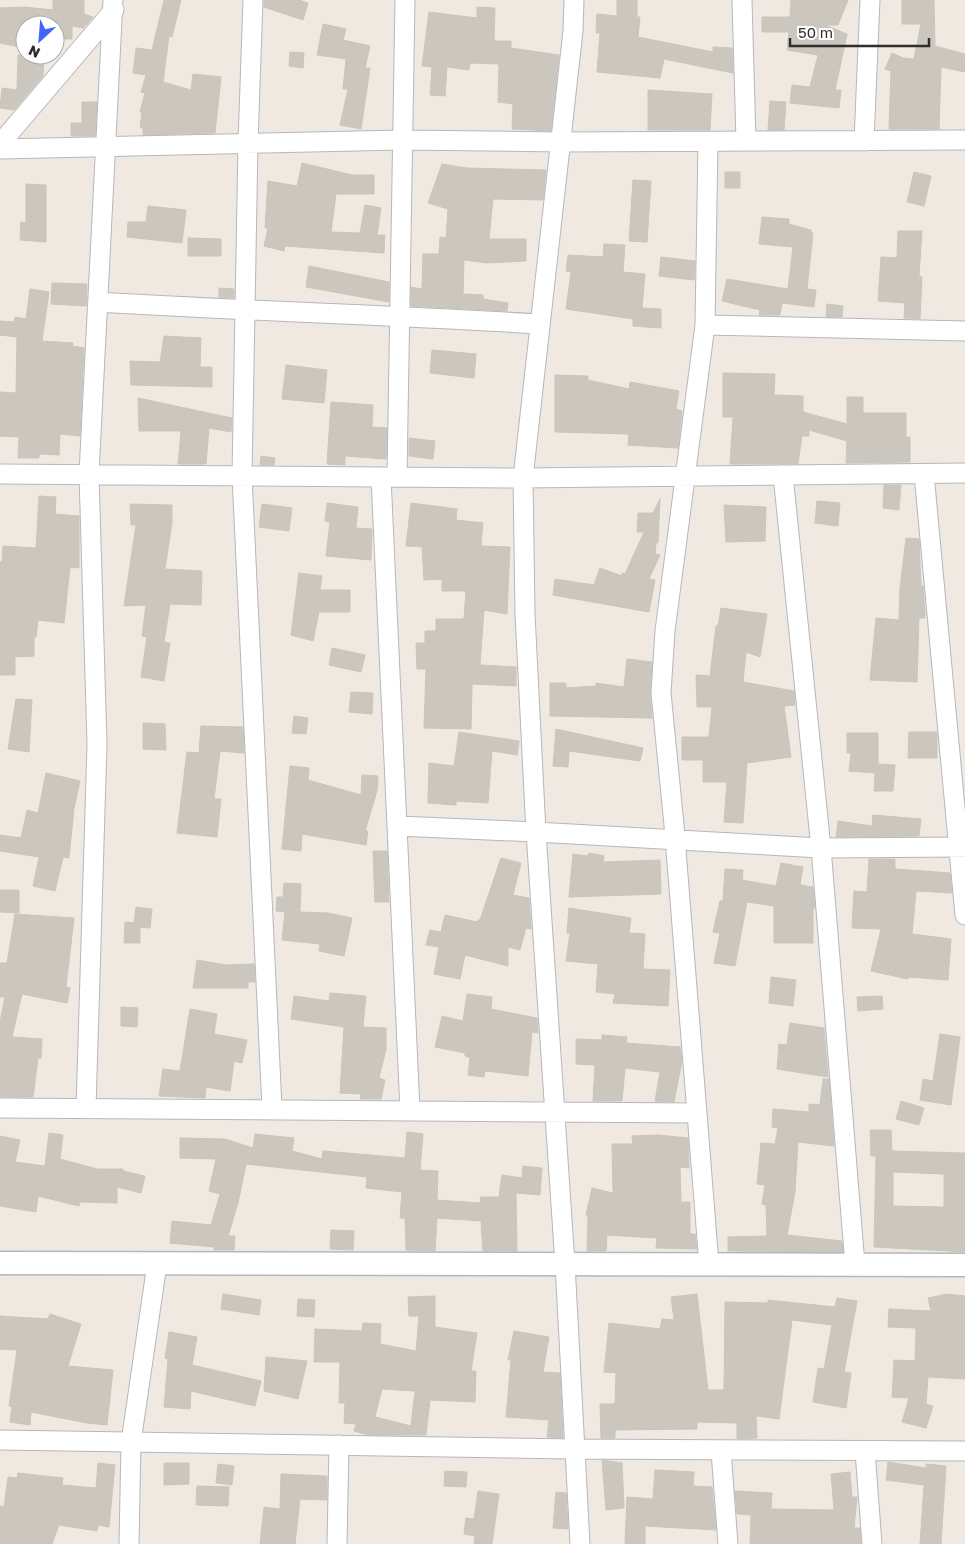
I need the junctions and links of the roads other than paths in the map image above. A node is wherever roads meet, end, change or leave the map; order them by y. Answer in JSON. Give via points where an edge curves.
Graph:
{"nodes":[{"id":1,"x":253,"y":0,"type":"edge"},
{"id":2,"x":405,"y":0,"type":"edge"},
{"id":3,"x":574,"y":0,"type":"edge"},
{"id":4,"x":742,"y":0,"type":"edge"},
{"id":5,"x":870,"y":0,"type":"edge"},
{"id":6,"x":117,"y":4,"type":"edge"},
{"id":7,"x":402,"y":140,"type":"junction"},
{"id":8,"x":965,"y":140,"type":"edge"},
{"id":9,"x":864,"y":141,"type":"junction"},
{"id":10,"x":560,"y":142,"type":"junction"},
{"id":11,"x":708,"y":142,"type":"junction"},
{"id":12,"x":746,"y":142,"type":"junction"},
{"id":13,"x":248,"y":143,"type":"junction"},
{"id":14,"x":0,"y":144,"type":"edge"},
{"id":15,"x":106,"y":147,"type":"junction"},
{"id":16,"x":0,"y":149,"type":"edge"},
{"id":17,"x":98,"y":302,"type":"junction"},
{"id":18,"x":245,"y":311,"type":"junction"},
{"id":19,"x":398,"y":315,"type":"junction"},
{"id":20,"x":540,"y":324,"type":"junction"},
{"id":21,"x":705,"y":324,"type":"junction"},
{"id":22,"x":965,"y":331,"type":"edge"},
{"id":23,"x":965,"y":473,"type":"edge"},
{"id":24,"x":0,"y":474,"type":"edge"},
{"id":25,"x":89,"y":474,"type":"junction"},
{"id":26,"x":924,"y":474,"type":"junction"},
{"id":27,"x":783,"y":475,"type":"junction"},
{"id":28,"x":242,"y":476,"type":"junction"},
{"id":29,"x":683,"y":476,"type":"junction"},
{"id":30,"x":389,"y":477,"type":"junction"},
{"id":31,"x":523,"y":478,"type":"junction"},
{"id":32,"x":397,"y":826,"type":"junction"},
{"id":33,"x":536,"y":832,"type":"junction"},
{"id":34,"x":676,"y":840,"type":"junction"},
{"id":35,"x":962,"y":847,"type":"edge"},
{"id":36,"x":821,"y":848,"type":"junction"},
{"id":37,"x":965,"y":915,"type":"edge"},
{"id":38,"x":0,"y":1108,"type":"edge"},
{"id":39,"x":86,"y":1108,"type":"junction"},
{"id":40,"x":272,"y":1108,"type":"junction"},
{"id":41,"x":410,"y":1110,"type":"junction"},
{"id":42,"x":554,"y":1111,"type":"junction"},
{"id":43,"x":697,"y":1113,"type":"junction"},
{"id":44,"x":0,"y":1263,"type":"edge"},
{"id":45,"x":157,"y":1264,"type":"junction"},
{"id":46,"x":565,"y":1264,"type":"junction"},
{"id":47,"x":709,"y":1264,"type":"junction"},
{"id":48,"x":855,"y":1265,"type":"junction"},
{"id":49,"x":965,"y":1265,"type":"edge"},
{"id":50,"x":0,"y":1440,"type":"edge"},
{"id":51,"x":131,"y":1442,"type":"junction"},
{"id":52,"x":339,"y":1445,"type":"junction"},
{"id":53,"x":574,"y":1449,"type":"junction"},
{"id":54,"x":721,"y":1451,"type":"junction"},
{"id":55,"x":865,"y":1451,"type":"junction"},
{"id":56,"x":965,"y":1451,"type":"edge"},
{"id":57,"x":129,"y":1544,"type":"edge"},
{"id":58,"x":337,"y":1544,"type":"edge"},
{"id":59,"x":580,"y":1544,"type":"edge"},
{"id":60,"x":728,"y":1544,"type":"edge"},
{"id":61,"x":872,"y":1544,"type":"edge"}],
"edges":[{"from":1,"to":13,"type":"street"},
{"from":2,"to":7,"type":"street"},
{"from":3,"to":10,"type":"street"},
{"from":4,"to":12,"type":"street"},
{"from":5,"to":9,"type":"street"},
{"from":6,"to":14,"type":"street"},
{"from":6,"to":15,"type":"street"},
{"from":7,"to":10,"type":"street"},
{"from":7,"to":13,"type":"street"},
{"from":7,"to":19,"type":"street"},
{"from":8,"to":9,"type":"street"},
{"from":9,"to":12,"type":"street"},
{"from":10,"to":11,"type":"street"},
{"from":10,"to":20,"type":"street"},
{"from":11,"to":12,"type":"street"},
{"from":11,"to":21,"type":"street"},
{"from":13,"to":15,"type":"street"},
{"from":13,"to":18,"type":"street"},
{"from":15,"to":16,"type":"street"},
{"from":15,"to":17,"type":"street"},
{"from":17,"to":18,"type":"street"},
{"from":17,"to":25,"type":"street"},
{"from":18,"to":19,"type":"street"},
{"from":18,"to":28,"type":"street"},
{"from":19,"to":20,"type":"street"},
{"from":19,"to":30,"type":"street"},
{"from":20,"to":31,"type":"street"},
{"from":21,"to":22,"type":"street"},
{"from":21,"to":29,"type":"street"},
{"from":23,"to":26,"type":"street"},
{"from":24,"to":25,"type":"street"},
{"from":25,"to":28,"type":"street"},
{"from":25,"to":39,"type":"street","via":[[97,744]]},
{"from":26,"to":27,"type":"street"},
{"from":26,"to":35,"type":"street"},
{"from":27,"to":29,"type":"street"},
{"from":27,"to":36,"type":"street"},
{"from":28,"to":30,"type":"street"},
{"from":28,"to":40,"type":"street"},
{"from":29,"to":31,"type":"street"},
{"from":29,"to":34,"type":"street","via":[[661,693]]},
{"from":30,"to":31,"type":"street"},
{"from":30,"to":32,"type":"street"},
{"from":31,"to":33,"type":"street","via":[[525,614]]},
{"from":32,"to":33,"type":"street"},
{"from":32,"to":41,"type":"street"},
{"from":33,"to":34,"type":"street"},
{"from":33,"to":42,"type":"street"},
{"from":34,"to":36,"type":"street"},
{"from":34,"to":43,"type":"street"},
{"from":35,"to":36,"type":"street"},
{"from":35,"to":37,"type":"street"},
{"from":36,"to":48,"type":"street"},
{"from":38,"to":39,"type":"street"},
{"from":39,"to":40,"type":"street"},
{"from":40,"to":41,"type":"street"},
{"from":41,"to":42,"type":"street"},
{"from":42,"to":43,"type":"street"},
{"from":42,"to":46,"type":"street"},
{"from":43,"to":47,"type":"street"},
{"from":44,"to":45,"type":"street"},
{"from":45,"to":46,"type":"street"},
{"from":45,"to":51,"type":"street"},
{"from":46,"to":47,"type":"street"},
{"from":46,"to":53,"type":"street"},
{"from":47,"to":48,"type":"street"},
{"from":48,"to":49,"type":"street"},
{"from":50,"to":51,"type":"street"},
{"from":51,"to":52,"type":"street"},
{"from":51,"to":57,"type":"street"},
{"from":52,"to":53,"type":"street"},
{"from":52,"to":58,"type":"street"},
{"from":53,"to":54,"type":"street"},
{"from":53,"to":59,"type":"street"},
{"from":54,"to":55,"type":"street"},
{"from":54,"to":60,"type":"street"},
{"from":55,"to":56,"type":"street"},
{"from":55,"to":61,"type":"street"}]}
